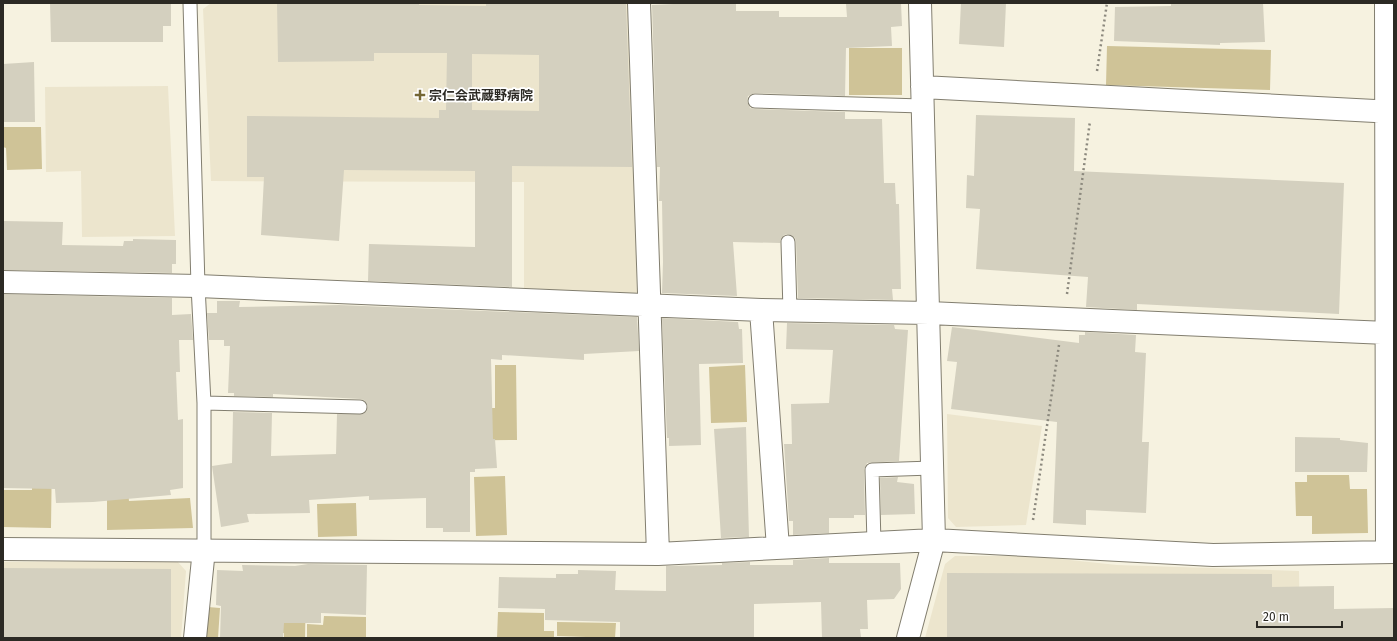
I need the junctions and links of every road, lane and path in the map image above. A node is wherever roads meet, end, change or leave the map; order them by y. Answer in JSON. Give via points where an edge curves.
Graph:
{"nodes":[{"id":1,"x":190,"y":3,"type":"edge"},
{"id":2,"x":639,"y":3,"type":"edge"},
{"id":3,"x":920,"y":3,"type":"edge"},
{"id":4,"x":1107,"y":3,"type":"edge"},
{"id":5,"x":1386,"y":3,"type":"edge"},
{"id":6,"x":1093,"y":95,"type":"junction"},
{"id":7,"x":922,"y":96,"type":"junction"},
{"id":8,"x":755,"y":101,"type":"dead end"},
{"id":9,"x":1390,"y":112,"type":"edge"},
{"id":10,"x":788,"y":242,"type":"dead end"},
{"id":11,"x":3,"y":282,"type":"edge"},
{"id":12,"x":198,"y":286,"type":"junction"},
{"id":13,"x":648,"y":305,"type":"junction"},
{"id":14,"x":761,"y":310,"type":"junction"},
{"id":15,"x":790,"y":310,"type":"junction"},
{"id":16,"x":929,"y":313,"type":"junction"},
{"id":17,"x":1063,"y":319,"type":"junction"},
{"id":18,"x":1386,"y":333,"type":"junction"},
{"id":19,"x":204,"y":403,"type":"junction"},
{"id":20,"x":360,"y":407,"type":"dead end"},
{"id":21,"x":932,"y":468,"type":"junction"},
{"id":22,"x":934,"y":540,"type":"junction"},
{"id":23,"x":874,"y":543,"type":"junction"},
{"id":24,"x":1029,"y":544,"type":"junction"},
{"id":25,"x":778,"y":548,"type":"junction"},
{"id":26,"x":3,"y":549,"type":"edge"},
{"id":27,"x":204,"y":549,"type":"junction"},
{"id":28,"x":1390,"y":552,"type":"edge"},
{"id":29,"x":658,"y":554,"type":"junction"},
{"id":30,"x":195,"y":638,"type":"edge"},
{"id":31,"x":908,"y":638,"type":"edge"}],
"edges":[{"from":1,"to":12,"type":"lane"},
{"from":2,"to":13,"type":"street"},
{"from":3,"to":7,"type":"street"},
{"from":4,"to":6,"type":"path"},
{"from":5,"to":9,"type":"street"},
{"from":6,"to":7,"type":"street"},
{"from":6,"to":9,"type":"street"},
{"from":6,"to":17,"type":"path"},
{"from":7,"to":8,"type":"lane"},
{"from":7,"to":16,"type":"street"},
{"from":9,"to":18,"type":"street"},
{"from":10,"to":15,"type":"lane"},
{"from":11,"to":12,"type":"street"},
{"from":12,"to":13,"type":"street"},
{"from":12,"to":19,"type":"lane"},
{"from":13,"to":14,"type":"street"},
{"from":13,"to":29,"type":"street"},
{"from":14,"to":15,"type":"street"},
{"from":14,"to":25,"type":"street"},
{"from":15,"to":16,"type":"street"},
{"from":16,"to":17,"type":"street"},
{"from":16,"to":21,"type":"street"},
{"from":17,"to":18,"type":"street"},
{"from":17,"to":24,"type":"path"},
{"from":18,"to":28,"type":"street"},
{"from":19,"to":20,"type":"lane"},
{"from":19,"to":27,"type":"lane"},
{"from":21,"to":22,"type":"street"},
{"from":21,"to":23,"type":"lane","via":[[872,470]]},
{"from":22,"to":23,"type":"street"},
{"from":22,"to":24,"type":"street"},
{"from":22,"to":31,"type":"street"},
{"from":23,"to":25,"type":"street"},
{"from":24,"to":28,"type":"street","via":[[1214,556]]},
{"from":25,"to":29,"type":"street"},
{"from":26,"to":27,"type":"street"},
{"from":27,"to":29,"type":"street"},
{"from":27,"to":30,"type":"street"}]}
